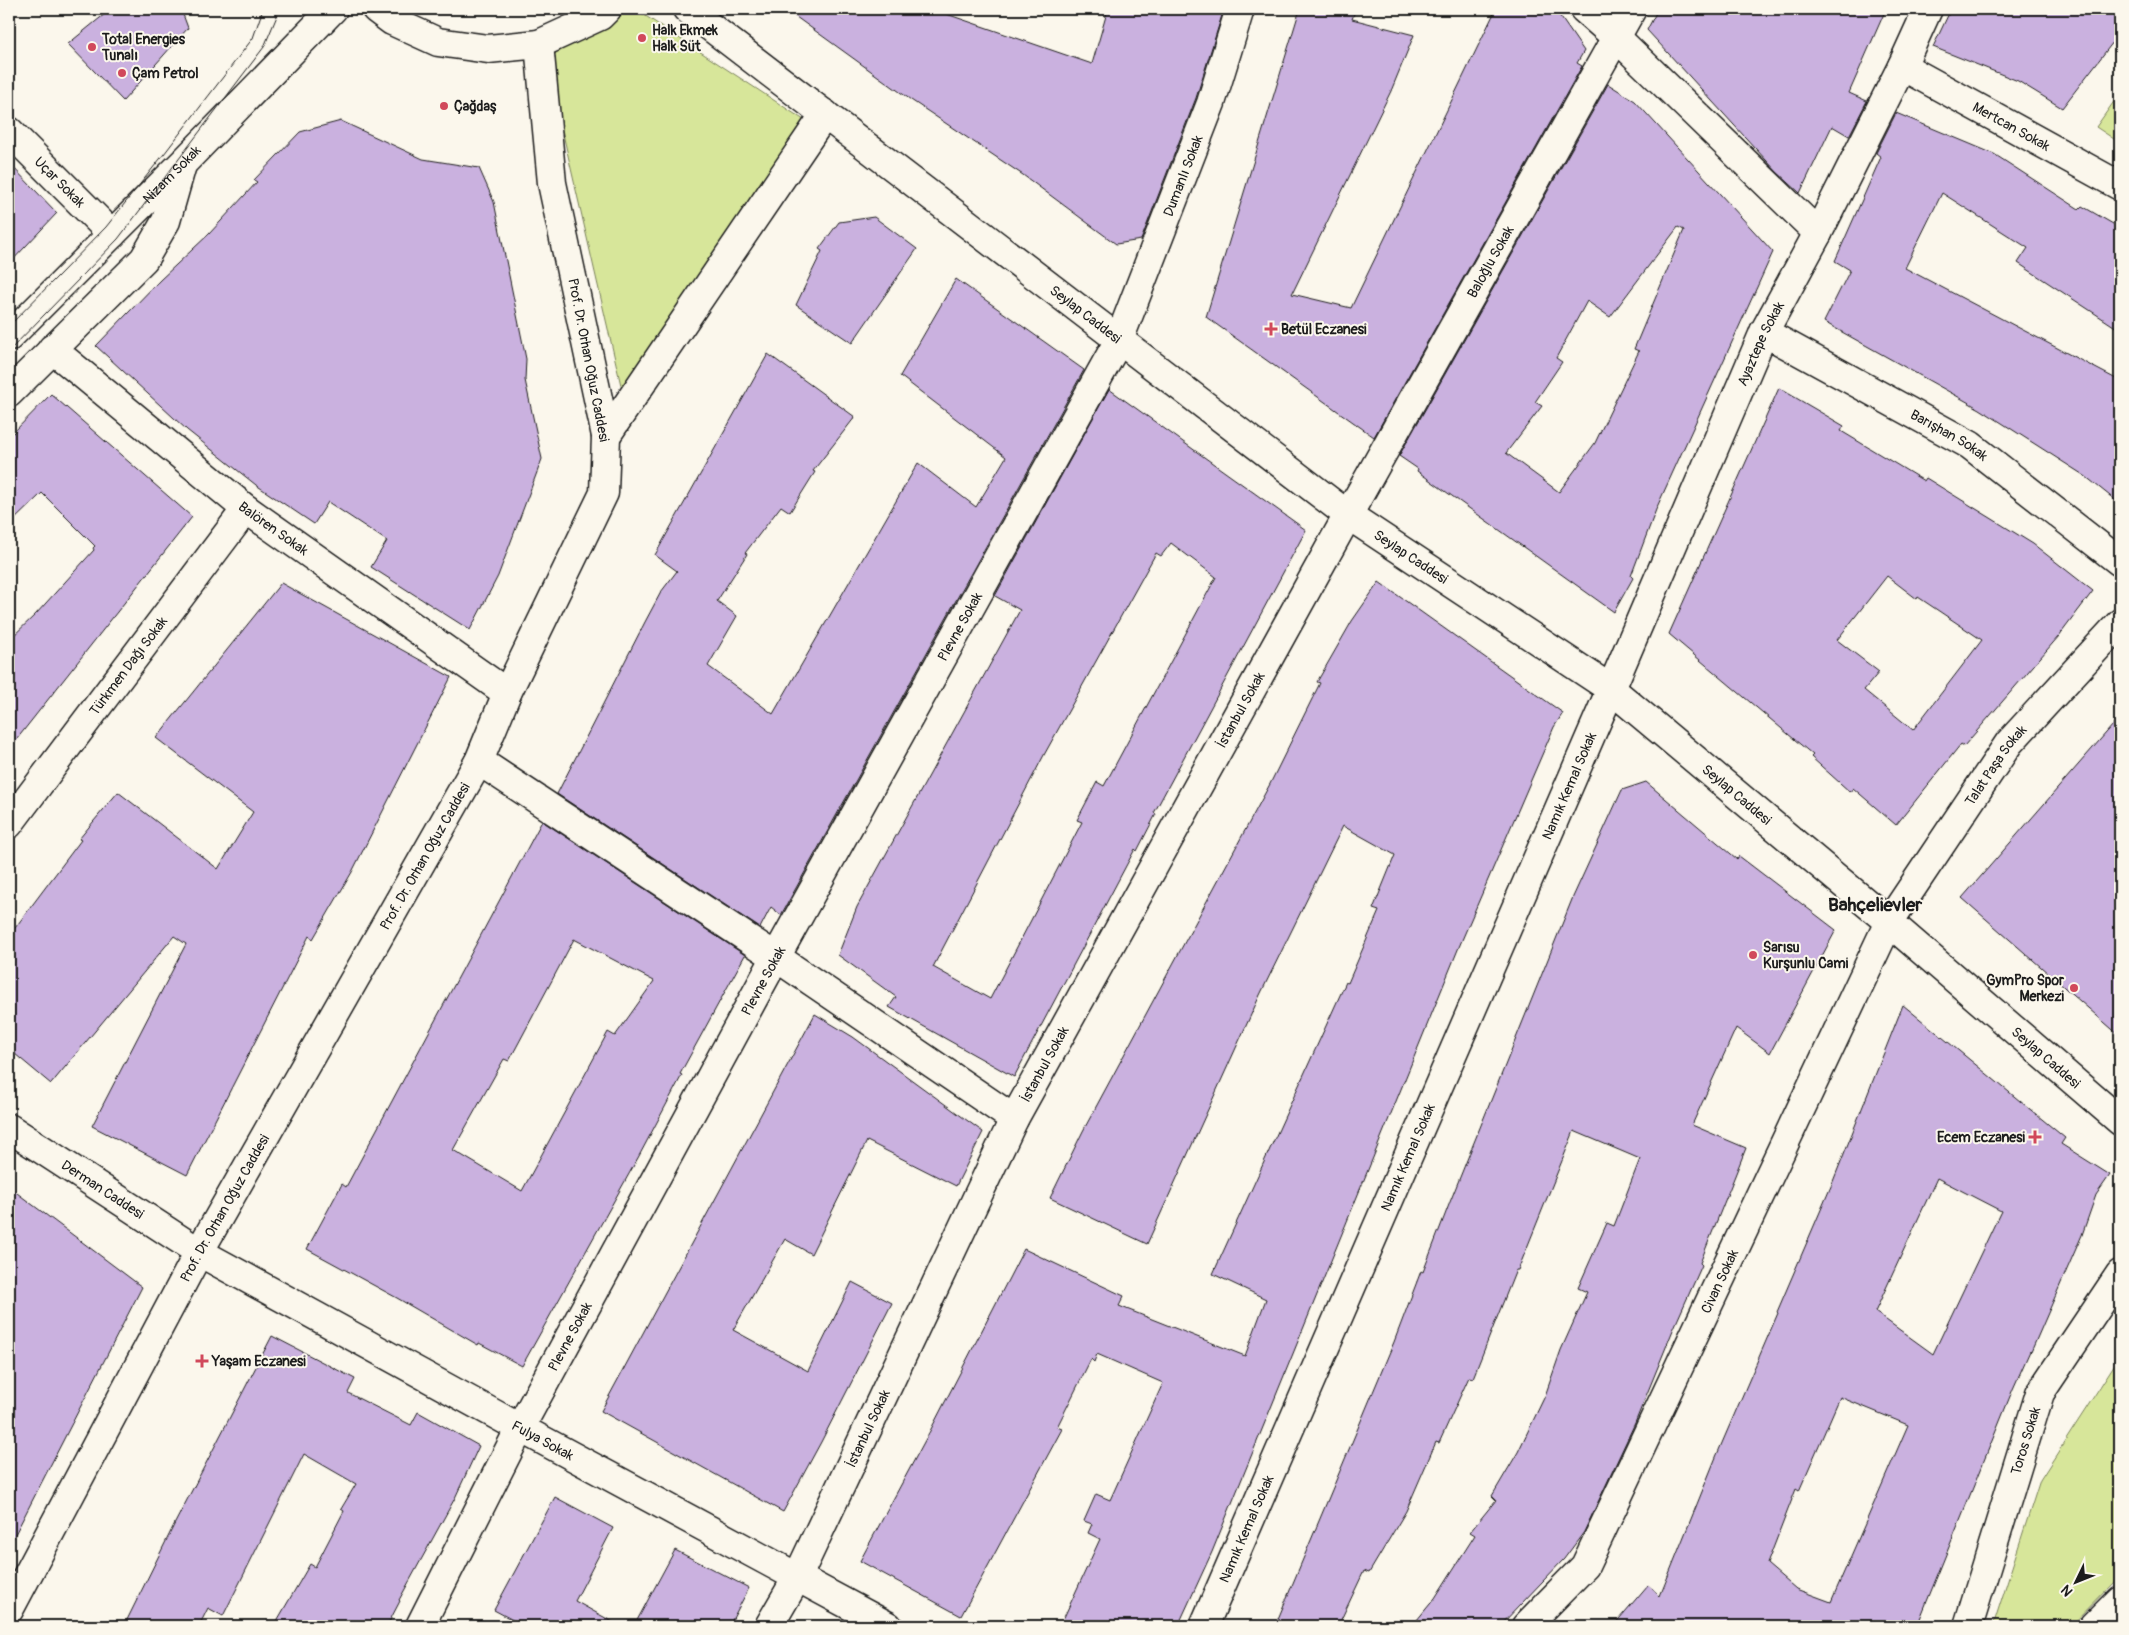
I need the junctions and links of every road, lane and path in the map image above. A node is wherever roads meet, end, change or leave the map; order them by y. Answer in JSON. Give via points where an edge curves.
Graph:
{"nodes":[{"id":1,"x":333,"y":9,"type":"edge"},
{"id":2,"x":376,"y":9,"type":"edge"},
{"id":3,"x":607,"y":9,"type":"edge"},
{"id":4,"x":687,"y":9,"type":"edge"},
{"id":5,"x":1240,"y":9,"type":"edge"},
{"id":6,"x":1584,"y":9,"type":"edge"},
{"id":7,"x":1632,"y":9,"type":"edge"},
{"id":8,"x":1928,"y":9,"type":"edge"},
{"id":9,"x":1617,"y":38,"type":"junction"},
{"id":10,"x":539,"y":44,"type":"junction"},
{"id":11,"x":1902,"y":66,"type":"junction"},
{"id":12,"x":826,"y":114,"type":"junction"},
{"id":13,"x":9,"y":131,"type":"edge"},
{"id":14,"x":183,"y":163,"type":"junction"},
{"id":15,"x":2120,"y":186,"type":"edge"},
{"id":16,"x":1818,"y":233,"type":"junction"},
{"id":17,"x":112,"y":234,"type":"junction"},
{"id":18,"x":1764,"y":332,"type":"junction"},
{"id":19,"x":9,"y":338,"type":"edge"},
{"id":20,"x":1119,"y":340,"type":"junction"},
{"id":21,"x":52,"y":349,"type":"junction"},
{"id":22,"x":9,"y":393,"type":"edge"},
{"id":23,"x":606,"y":436,"type":"junction"},
{"id":24,"x":246,"y":509,"type":"junction"},
{"id":25,"x":1348,"y":515,"type":"junction"},
{"id":26,"x":2120,"y":562,"type":"edge"},
{"id":27,"x":2120,"y":622,"type":"edge"},
{"id":28,"x":1611,"y":689,"type":"junction"},
{"id":29,"x":507,"y":693,"type":"junction"},
{"id":30,"x":478,"y":761,"type":"junction"},
{"id":31,"x":9,"y":824,"type":"edge"},
{"id":32,"x":1889,"y":922,"type":"junction"},
{"id":33,"x":776,"y":957,"type":"junction"},
{"id":34,"x":1014,"y":1119,"type":"junction"},
{"id":35,"x":2120,"y":1120,"type":"edge"},
{"id":36,"x":9,"y":1128,"type":"edge"},
{"id":37,"x":199,"y":1252,"type":"junction"},
{"id":38,"x":2120,"y":1274,"type":"edge"},
{"id":39,"x":520,"y":1428,"type":"junction"},
{"id":40,"x":798,"y":1576,"type":"junction"},
{"id":41,"x":2120,"y":1600,"type":"edge"},
{"id":42,"x":9,"y":1610,"type":"edge"},
{"id":43,"x":420,"y":1626,"type":"edge"},
{"id":44,"x":769,"y":1626,"type":"edge"},
{"id":45,"x":888,"y":1626,"type":"edge"},
{"id":46,"x":1204,"y":1626,"type":"edge"},
{"id":47,"x":1526,"y":1626,"type":"edge"},
{"id":48,"x":1968,"y":1626,"type":"edge"},
{"id":49,"x":2094,"y":1626,"type":"edge"}],
"edges":[{"from":1,"to":14,"type":"street","name":"Nizam Sokak"},
{"from":2,"to":10,"type":"street","via":[[392,21],[438,42],[488,50]]},
{"from":3,"to":10,"type":"street","via":[[600,16]]},
{"from":4,"to":12,"type":"street","name":"Seylap Caddesi"},
{"from":5,"to":20,"type":"street","name":"Dumanlı Sokak","via":[[1210,103]]},
{"from":6,"to":9,"type":"street"},
{"from":7,"to":9,"type":"street","name":"Baloğlu Sokak"},
{"from":8,"to":11,"type":"street","name":"Ayaztepe Sokak"},
{"from":9,"to":16,"type":"street"},
{"from":9,"to":25,"type":"street","name":"Baloğlu Sokak"},
{"from":10,"to":23,"type":"street","name":"Prof. Dr. Orhan Oğuz Caddesi","via":[[552,183]]},
{"from":11,"to":15,"type":"street","name":"Mertcan Sokak"},
{"from":11,"to":16,"type":"street","name":"Ayaztepe Sokak"},
{"from":12,"to":20,"type":"street","name":"Seylap Caddesi"},
{"from":12,"to":23,"type":"street"},
{"from":13,"to":17,"type":"street","name":"Uçar Sokak"},
{"from":14,"to":17,"type":"street","name":"Nizam Sokak"},
{"from":14,"to":21,"type":"street","via":[[166,221],[144,259]]},
{"from":16,"to":18,"type":"street","name":"Ayaztepe Sokak"},
{"from":17,"to":19,"type":"street","name":"Nizam Sokak"},
{"from":18,"to":26,"type":"street","name":"Barışhan Sokak","via":[[1970,445]]},
{"from":18,"to":28,"type":"street","name":"Ayaztepe Sokak"},
{"from":20,"to":25,"type":"street","name":"Seylap Caddesi"},
{"from":20,"to":33,"type":"street","name":"Plevne Sokak"},
{"from":21,"to":22,"type":"street"},
{"from":21,"to":24,"type":"street","name":"Balören Sokak"},
{"from":23,"to":29,"type":"street","name":"Prof. Dr. Orhan Oğuz Caddesi","via":[[604,493]]},
{"from":24,"to":29,"type":"street","name":"Balören Sokak"},
{"from":24,"to":31,"type":"street","name":"Türkmen Dağı Sokak"},
{"from":25,"to":28,"type":"street","name":"Seylap Caddesi"},
{"from":25,"to":34,"type":"street","name":"İstanbul Sokak"},
{"from":27,"to":32,"type":"street","name":"Talat Paşa Sokak","via":[[2009,743]]},
{"from":28,"to":32,"type":"street","name":"Seylap Caddesi"},
{"from":28,"to":46,"type":"street","name":"Namık Kemal Sokak"},
{"from":29,"to":30,"type":"street","name":"Prof. Dr. Orhan Oğuz Caddesi"},
{"from":30,"to":33,"type":"street"},
{"from":30,"to":37,"type":"street","name":"Prof. Dr. Orhan Oğuz Caddesi"},
{"from":32,"to":35,"type":"street","name":"Seylap Caddesi"},
{"from":32,"to":47,"type":"street","name":"Civan Sokak","via":[[1584,1566]]},
{"from":33,"to":34,"type":"street"},
{"from":33,"to":39,"type":"street","name":"Plevne Sokak"},
{"from":34,"to":40,"type":"street","name":"İstanbul Sokak"},
{"from":36,"to":37,"type":"street","name":"Derman Caddesi"},
{"from":37,"to":39,"type":"street","name":"Fulya Sokak"},
{"from":37,"to":42,"type":"street","name":"Prof. Dr. Orhan Oğuz Caddesi"},
{"from":38,"to":48,"type":"street","name":"Toros Sokak","via":[[2040,1393]]},
{"from":39,"to":40,"type":"street","name":"Fulya Sokak"},
{"from":39,"to":43,"type":"street","name":"Plevne Sokak"},
{"from":40,"to":44,"type":"street","name":"İstanbul Sokak"},
{"from":40,"to":45,"type":"street","name":"Fulya Sokak"},
{"from":41,"to":49,"type":"street"}]}
